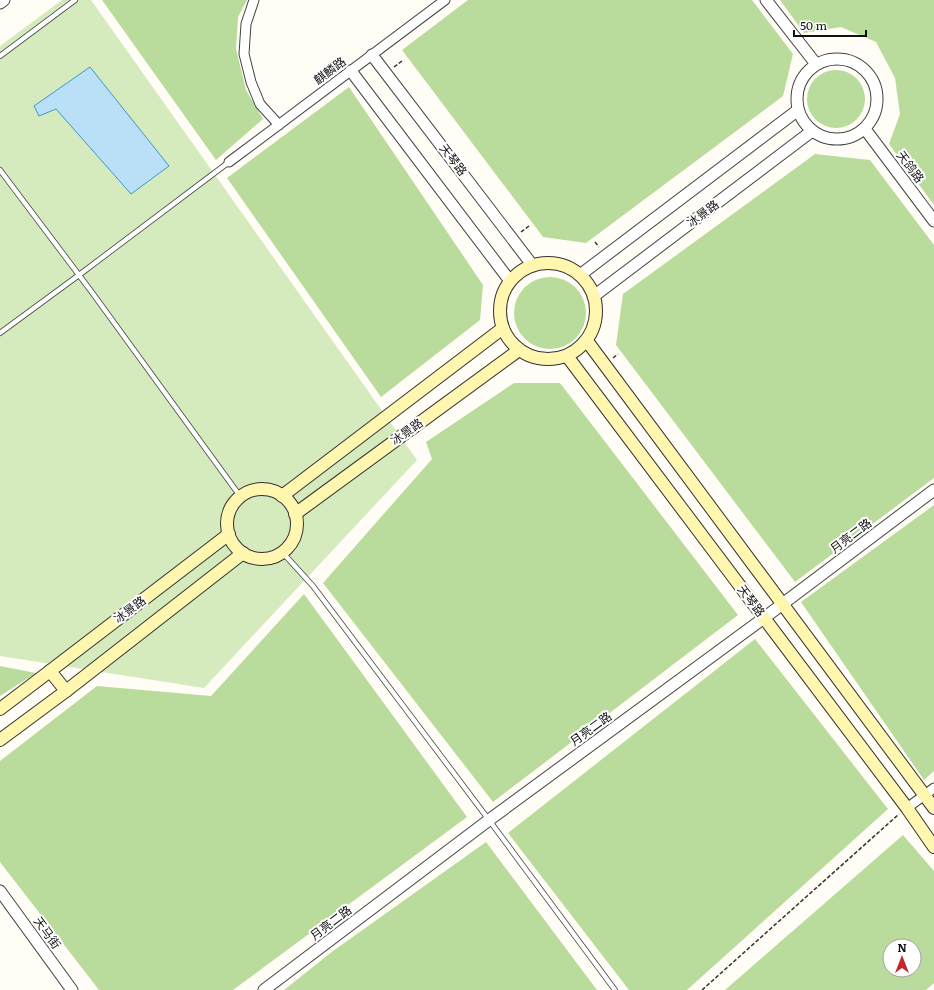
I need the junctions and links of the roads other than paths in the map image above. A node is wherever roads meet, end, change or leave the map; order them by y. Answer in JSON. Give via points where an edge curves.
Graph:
{"nodes":[{"id":1,"x":4,"y":0,"type":"edge"},
{"id":2,"x":75,"y":0,"type":"edge"},
{"id":3,"x":254,"y":0,"type":"edge"},
{"id":4,"x":445,"y":0,"type":"edge"},
{"id":5,"x":766,"y":0,"type":"edge"},
{"id":6,"x":0,"y":3,"type":"edge"},
{"id":7,"x":372,"y":55,"type":"junction"},
{"id":8,"x":0,"y":56,"type":"edge"},
{"id":9,"x":816,"y":64,"type":"junction"},
{"id":10,"x":351,"y":71,"type":"junction"},
{"id":11,"x":798,"y":110,"type":"junction"},
{"id":12,"x":279,"y":125,"type":"junction"},
{"id":13,"x":865,"y":129,"type":"junction"},
{"id":14,"x":812,"y":131,"type":"junction"},
{"id":15,"x":229,"y":162,"type":"joint"},
{"id":16,"x":0,"y":170,"type":"edge"},
{"id":17,"x":934,"y":221,"type":"edge"},
{"id":18,"x":533,"y":266,"type":"junction"},
{"id":19,"x":79,"y":275,"type":"junction"},
{"id":20,"x":580,"y":275,"type":"junction"},
{"id":21,"x":510,"y":282,"type":"junction"},
{"id":22,"x":594,"y":296,"type":"junction"},
{"id":23,"x":503,"y":328,"type":"junction"},
{"id":24,"x":0,"y":333,"type":"edge"},
{"id":25,"x":587,"y":341,"type":"junction"},
{"id":26,"x":519,"y":350,"type":"junction"},
{"id":27,"x":567,"y":356,"type":"junction"},
{"id":28,"x":934,"y":490,"type":"edge"},
{"id":29,"x":240,"y":496,"type":"junction"},
{"id":30,"x":282,"y":496,"type":"junction"},
{"id":31,"x":295,"y":514,"type":"junction"},
{"id":32,"x":229,"y":534,"type":"junction"},
{"id":33,"x":243,"y":553,"type":"junction"},
{"id":34,"x":283,"y":553,"type":"junction"},
{"id":35,"x":782,"y":604,"type":"junction"},
{"id":36,"x":764,"y":618,"type":"junction"},
{"id":37,"x":50,"y":671,"type":"junction"},
{"id":38,"x":66,"y":691,"type":"junction"},
{"id":39,"x":0,"y":709,"type":"edge"},
{"id":40,"x":0,"y":740,"type":"edge"},
{"id":41,"x":929,"y":792,"type":"edge"},
{"id":42,"x":906,"y":808,"type":"junction"},
{"id":43,"x":934,"y":808,"type":"edge"},
{"id":44,"x":489,"y":820,"type":"junction"},
{"id":45,"x":934,"y":847,"type":"edge"},
{"id":46,"x":0,"y":891,"type":"edge"},
{"id":47,"x":72,"y":990,"type":"edge"},
{"id":48,"x":264,"y":990,"type":"edge"},
{"id":49,"x":615,"y":990,"type":"edge"}],
"edges":[{"from":1,"to":6,"type":"street"},
{"from":2,"to":8,"type":"lane"},
{"from":3,"to":12,"type":"street","via":[[246,24],[244,54],[260,104]]},
{"from":4,"to":7,"type":"street","name":"麒麟路"},
{"from":5,"to":9,"type":"street"},
{"from":7,"to":10,"type":"street","name":"麒麟路"},
{"from":7,"to":18,"type":"street","name":"天琴路"},
{"from":9,"to":11,"type":"street","via":[[806,72],[799,84],[796,97]]},
{"from":9,"to":13,"type":"street","via":[[829,59],[854,62],[873,80],[877,106],[873,118]]},
{"from":10,"to":12,"type":"street","name":"麒麟路"},
{"from":10,"to":21,"type":"street"},
{"from":11,"to":14,"type":"street","via":[[803,122]]},
{"from":11,"to":20,"type":"street"},
{"from":12,"to":15,"type":"street","name":"麒麟路"},
{"from":13,"to":14,"type":"street","via":[[845,139],[833,140]]},
{"from":13,"to":17,"type":"street","name":"天鸽路"},
{"from":14,"to":22,"type":"street","name":"冰景路"},
{"from":15,"to":19,"type":"lane"},
{"from":16,"to":19,"type":"lane"},
{"from":18,"to":20,"type":"main road","via":[[550,263],[566,266]]},
{"from":18,"to":21,"type":"main road","via":[[520,272]]},
{"from":19,"to":24,"type":"lane"},
{"from":19,"to":29,"type":"lane"},
{"from":20,"to":22,"type":"main road","via":[[589,284]]},
{"from":21,"to":23,"type":"main road","via":[[502,296],[500,312]]},
{"from":22,"to":25,"type":"main road","via":[[597,312],[594,327]]},
{"from":23,"to":26,"type":"main road","via":[[509,340]]},
{"from":23,"to":30,"type":"main road","name":"冰景路"},
{"from":25,"to":27,"type":"main road"},
{"from":25,"to":35,"type":"main road","name":"天琴路"},
{"from":26,"to":27,"type":"main road","via":[[534,358],[550,360]]},
{"from":26,"to":31,"type":"main road","name":"冰景路"},
{"from":27,"to":36,"type":"main road","name":"天琴路"},
{"from":28,"to":35,"type":"street","name":"月亮二路"},
{"from":29,"to":30,"type":"main road","via":[[260,489]]},
{"from":29,"to":32,"type":"main road","via":[[227,518]]},
{"from":30,"to":31,"type":"main road"},
{"from":31,"to":34,"type":"main road","via":[[297,526],[294,537]]},
{"from":32,"to":33,"type":"main road","via":[[234,545]]},
{"from":32,"to":37,"type":"main road","name":"冰景路"},
{"from":33,"to":34,"type":"main road","via":[[258,559]]},
{"from":33,"to":38,"type":"main road","name":"冰景路"},
{"from":34,"to":44,"type":"lane","via":[[313,586]]},
{"from":35,"to":36,"type":"street","name":"月亮二路"},
{"from":35,"to":41,"type":"main road","name":"天琴路"},
{"from":36,"to":42,"type":"main road","name":"天琴路"},
{"from":36,"to":44,"type":"street","name":"月亮二路"},
{"from":37,"to":38,"type":"main road"},
{"from":37,"to":39,"type":"main road","name":"冰景路"},
{"from":38,"to":40,"type":"main road","name":"冰景路"},
{"from":41,"to":42,"type":"street"},
{"from":41,"to":43,"type":"main road","name":"天琴路"},
{"from":42,"to":45,"type":"main road","name":"天琴路"},
{"from":44,"to":48,"type":"street","name":"月亮二路"},
{"from":44,"to":49,"type":"lane"},
{"from":46,"to":47,"type":"street","name":"天马街"}]}
